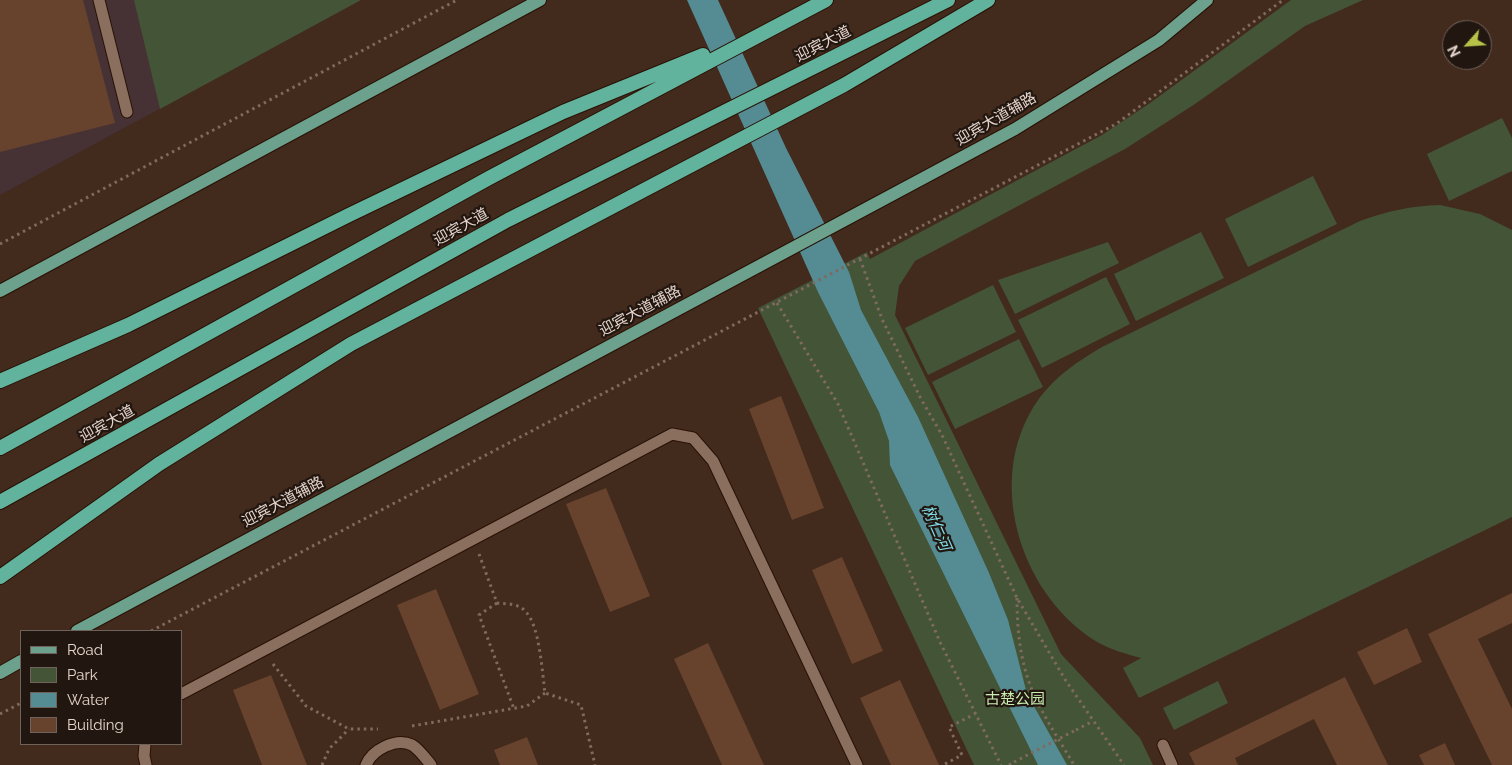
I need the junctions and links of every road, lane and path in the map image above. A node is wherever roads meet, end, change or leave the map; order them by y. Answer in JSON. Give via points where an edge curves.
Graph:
{"nodes":[{"id":1,"x":99,"y":0,"type":"edge"},
{"id":2,"x":457,"y":0,"type":"edge"},
{"id":3,"x":540,"y":0,"type":"edge"},
{"id":4,"x":826,"y":0,"type":"edge"},
{"id":5,"x":948,"y":0,"type":"edge"},
{"id":6,"x":988,"y":0,"type":"edge"},
{"id":7,"x":1207,"y":0,"type":"edge"},
{"id":8,"x":1283,"y":0,"type":"edge"},
{"id":9,"x":776,"y":26,"type":"junction"},
{"id":10,"x":127,"y":112,"type":"dead end"},
{"id":11,"x":0,"y":244,"type":"edge"},
{"id":12,"x":860,"y":259,"type":"junction"},
{"id":13,"x":0,"y":291,"type":"edge"},
{"id":14,"x":776,"y":303,"type":"junction"},
{"id":15,"x":0,"y":381,"type":"edge"},
{"id":16,"x":0,"y":448,"type":"edge"},
{"id":17,"x":0,"y":502,"type":"edge"},
{"id":18,"x":474,"y":539,"type":"junction"},
{"id":19,"x":0,"y":577,"type":"edge"},
{"id":20,"x":1017,"y":598,"type":"junction"},
{"id":21,"x":497,"y":603,"type":"junction"},
{"id":22,"x":79,"y":630,"type":"edge"},
{"id":23,"x":153,"y":630,"type":"edge"},
{"id":24,"x":263,"y":651,"type":"junction"},
{"id":25,"x":20,"y":662,"type":"edge"},
{"id":26,"x":0,"y":673,"type":"edge"},
{"id":27,"x":182,"y":693,"type":"edge"},
{"id":28,"x":545,"y":693,"type":"junction"},
{"id":29,"x":20,"y":703,"type":"edge"},
{"id":30,"x":514,"y":709,"type":"junction"},
{"id":31,"x":0,"y":714,"type":"edge"},
{"id":32,"x":975,"y":714,"type":"junction"},
{"id":33,"x":1093,"y":721,"type":"junction"},
{"id":34,"x":409,"y":726,"type":"dead end"},
{"id":35,"x":349,"y":729,"type":"junction"},
{"id":36,"x":382,"y":729,"type":"dead end"},
{"id":37,"x":145,"y":745,"type":"edge"},
{"id":38,"x":1163,"y":745,"type":"dead end"},
{"id":39,"x":945,"y":764,"type":"dead end"},
{"id":40,"x":146,"y":765,"type":"edge"},
{"id":41,"x":322,"y":765,"type":"edge"},
{"id":42,"x":366,"y":765,"type":"edge"},
{"id":43,"x":432,"y":765,"type":"edge"},
{"id":44,"x":595,"y":765,"type":"edge"},
{"id":45,"x":857,"y":765,"type":"edge"},
{"id":46,"x":1001,"y":765,"type":"edge"},
{"id":47,"x":1009,"y":765,"type":"edge"},
{"id":48,"x":1074,"y":765,"type":"edge"},
{"id":49,"x":1124,"y":765,"type":"edge"},
{"id":50,"x":1172,"y":765,"type":"edge"}],
"edges":[{"from":1,"to":10,"type":"lane"},
{"from":2,"to":11,"type":"path"},
{"from":3,"to":13,"type":"main road"},
{"from":4,"to":9,"type":"highway","name":"迎宾大道"},
{"from":5,"to":17,"type":"highway","name":"迎宾大道","via":[[508,220]]},
{"from":6,"to":19,"type":"highway","via":[[844,85],[351,344],[159,464]]},
{"from":7,"to":22,"type":"main road","name":"迎宾大道辅路","via":[[1159,40],[1015,129]]},
{"from":8,"to":12,"type":"path","via":[[1116,124]]},
{"from":9,"to":15,"type":"highway","via":[[562,112],[128,325]]},
{"from":9,"to":16,"type":"highway","name":"迎宾大道","via":[[488,178]]},
{"from":12,"to":14,"type":"path"},
{"from":12,"to":20,"type":"path","via":[[882,319],[942,435]]},
{"from":14,"to":23,"type":"path"},
{"from":14,"to":32,"type":"path","via":[[838,404],[936,634]]},
{"from":18,"to":21,"type":"path"},
{"from":18,"to":24,"type":"lane"},
{"from":18,"to":45,"type":"lane","via":[[672,434],[693,438],[713,461]]},
{"from":20,"to":33,"type":"path"},
{"from":20,"to":48,"type":"path","via":[[1017,631],[1022,659],[1033,691]]},
{"from":21,"to":28,"type":"path","via":[[516,604],[527,612],[537,637]]},
{"from":21,"to":30,"type":"path","via":[[479,615]]},
{"from":24,"to":27,"type":"lane"},
{"from":24,"to":35,"type":"path","via":[[306,706]]},
{"from":25,"to":26,"type":"main road"},
{"from":28,"to":30,"type":"path","via":[[527,706]]},
{"from":28,"to":44,"type":"path","via":[[581,704]]},
{"from":29,"to":31,"type":"path"},
{"from":30,"to":34,"type":"path"},
{"from":32,"to":39,"type":"path","via":[[949,727],[962,755]]},
{"from":32,"to":46,"type":"path"},
{"from":33,"to":47,"type":"path","bridge":true},
{"from":33,"to":49,"type":"path"},
{"from":35,"to":36,"type":"path"},
{"from":35,"to":41,"type":"path","via":[[329,749]]},
{"from":37,"to":40,"type":"lane"},
{"from":38,"to":50,"type":"lane"},
{"from":42,"to":43,"type":"lane","via":[[370,757],[394,743],[412,745]]}]}
